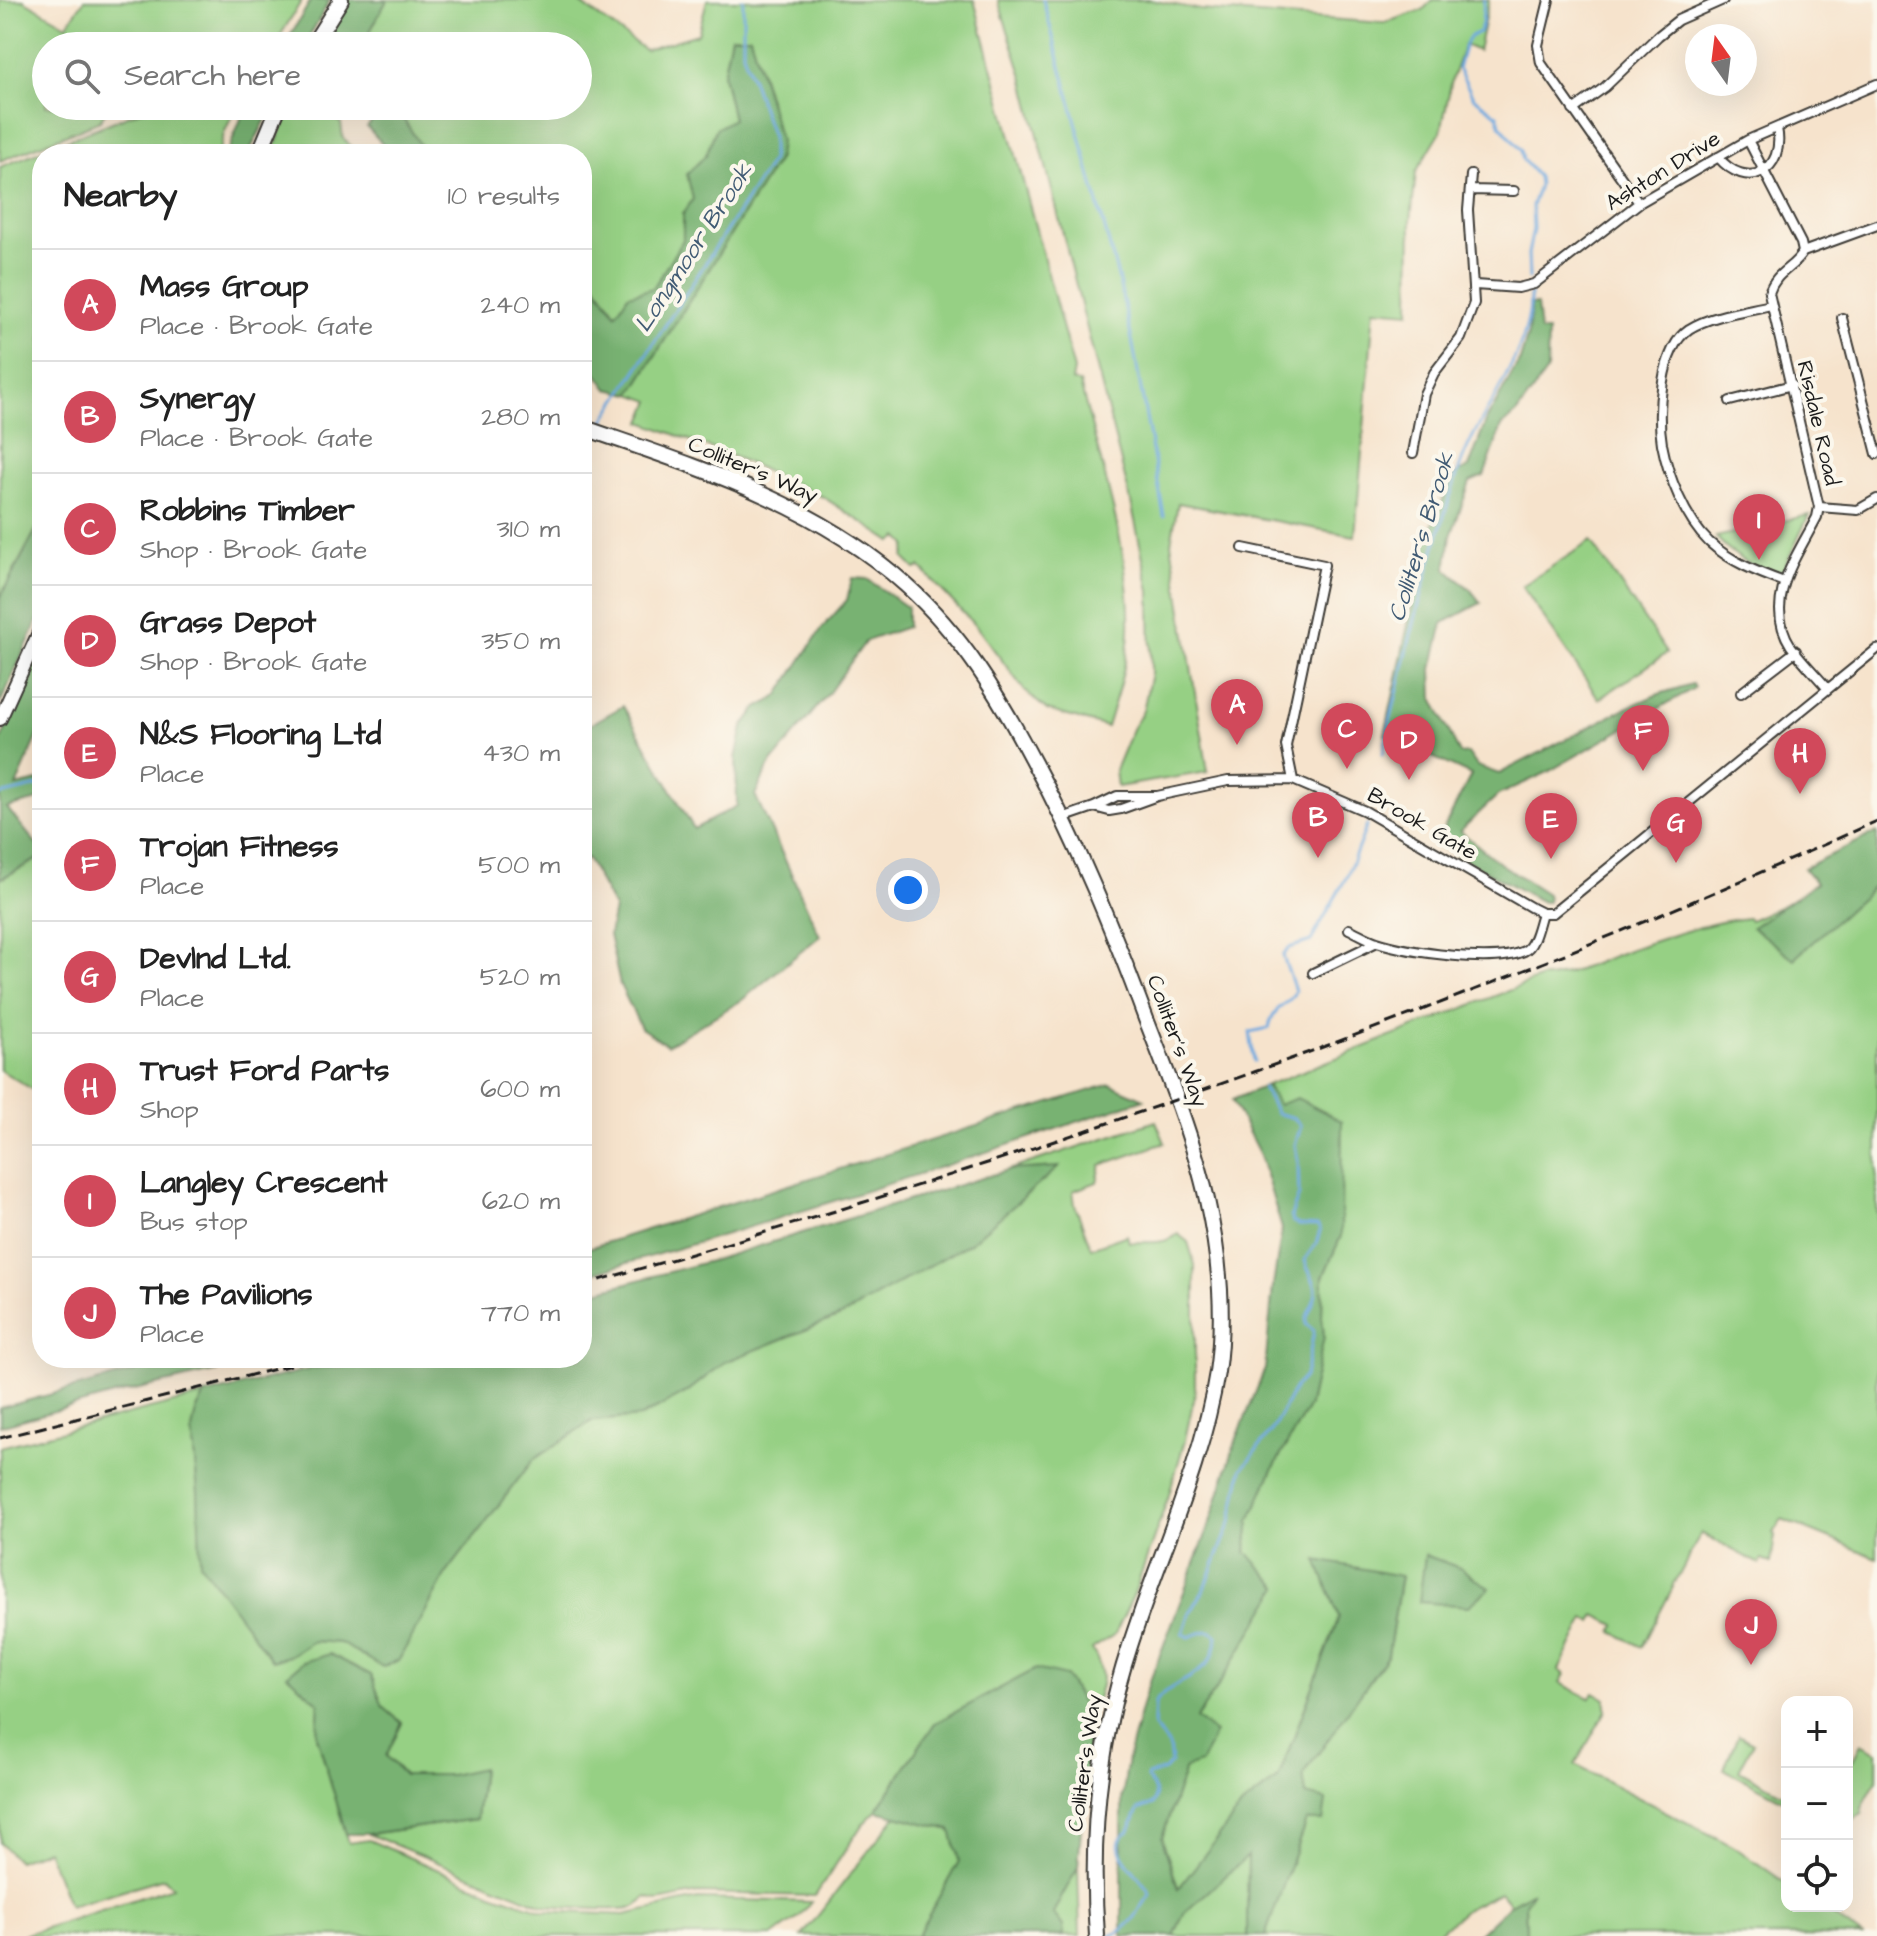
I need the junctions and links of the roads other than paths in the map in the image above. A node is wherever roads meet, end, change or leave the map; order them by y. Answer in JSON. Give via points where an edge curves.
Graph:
{"nodes":[{"id":1,"x":341,"y":0,"type":"edge"},
{"id":2,"x":1549,"y":0,"type":"edge"},
{"id":3,"x":1723,"y":0,"type":"edge"},
{"id":4,"x":321,"y":32,"type":"edge"},
{"id":5,"x":1877,"y":84,"type":"edge"},
{"id":6,"x":1573,"y":110,"type":"junction"},
{"id":7,"x":273,"y":120,"type":"edge"},
{"id":8,"x":1777,"y":128,"type":"junction"},
{"id":9,"x":1748,"y":140,"type":"junction"},
{"id":10,"x":263,"y":144,"type":"edge"},
{"id":11,"x":1718,"y":157,"type":"junction"},
{"id":12,"x":1764,"y":171,"type":"junction"},
{"id":13,"x":1471,"y":175,"type":"dead end"},
{"id":14,"x":1470,"y":190,"type":"junction"},
{"id":15,"x":1514,"y":191,"type":"dead end"},
{"id":16,"x":1639,"y":203,"type":"junction"},
{"id":17,"x":1877,"y":225,"type":"edge"},
{"id":18,"x":1803,"y":252,"type":"junction"},
{"id":19,"x":1475,"y":285,"type":"junction"},
{"id":20,"x":1771,"y":305,"type":"junction"},
{"id":21,"x":1842,"y":318,"type":"dead end"},
{"id":22,"x":1792,"y":385,"type":"junction"},
{"id":23,"x":1730,"y":401,"type":"dead end"},
{"id":24,"x":592,"y":430,"type":"edge"},
{"id":25,"x":1413,"y":453,"type":"dead end"},
{"id":26,"x":1877,"y":454,"type":"edge"},
{"id":27,"x":1877,"y":499,"type":"edge"},
{"id":28,"x":1819,"y":507,"type":"junction"},
{"id":29,"x":1243,"y":548,"type":"dead end"},
{"id":30,"x":1784,"y":582,"type":"junction"},
{"id":31,"x":32,"y":648,"type":"edge"},
{"id":32,"x":1877,"y":649,"type":"edge"},
{"id":33,"x":1796,"y":651,"type":"junction"},
{"id":34,"x":1828,"y":689,"type":"junction"},
{"id":35,"x":1741,"y":693,"type":"dead end"},
{"id":36,"x":0,"y":719,"type":"edge"},
{"id":37,"x":1293,"y":780,"type":"junction"},
{"id":38,"x":1062,"y":818,"type":"junction"},
{"id":39,"x":1542,"y":913,"type":"junction"},
{"id":40,"x":1349,"y":929,"type":"dead end"},
{"id":41,"x":1377,"y":942,"type":"junction"},
{"id":42,"x":1313,"y":973,"type":"dead end"},
{"id":43,"x":1097,"y":1936,"type":"edge"}],
"edges":[{"from":1,"to":4,"type":"highway"},
{"from":2,"to":6,"type":"street","via":[[1538,55]]},
{"from":3,"to":6,"type":"street","via":[[1678,20]]},
{"from":5,"to":8,"type":"street","name":"Ashton Drive"},
{"from":6,"to":16,"type":"street"},
{"from":7,"to":10,"type":"highway"},
{"from":8,"to":9,"type":"street","name":"Ashton Drive"},
{"from":8,"to":12,"type":"street","via":[[1777,156]]},
{"from":9,"to":11,"type":"street","name":"Ashton Drive"},
{"from":9,"to":12,"type":"street"},
{"from":11,"to":12,"type":"street","via":[[1737,173]]},
{"from":11,"to":16,"type":"street","name":"Ashton Drive"},
{"from":12,"to":18,"type":"street"},
{"from":13,"to":14,"type":"street"},
{"from":14,"to":15,"type":"street"},
{"from":14,"to":19,"type":"street"},
{"from":16,"to":19,"type":"street","name":"Ashton Drive","via":[[1534,284]]},
{"from":17,"to":18,"type":"street"},
{"from":18,"to":20,"type":"street","via":[[1772,284]]},
{"from":19,"to":25,"type":"street","via":[[1468,324],[1424,394]]},
{"from":20,"to":22,"type":"street","name":"Risdale Road"},
{"from":20,"to":30,"type":"street","via":[[1716,319],[1680,338],[1663,385],[1662,445],[1675,485],[1700,531],[1737,562]]},
{"from":21,"to":26,"type":"street"},
{"from":22,"to":23,"type":"street"},
{"from":22,"to":28,"type":"street","name":"Risdale Road"},
{"from":24,"to":38,"type":"highway","name":"Colliter's Way","via":[[792,506],[856,545],[905,584],[983,672]]},
{"from":27,"to":28,"type":"street","via":[[1858,510]]},
{"from":28,"to":30,"type":"street","name":"Risdale Road"},
{"from":29,"to":37,"type":"street","via":[[1324,565],[1286,746]]},
{"from":30,"to":33,"type":"street","name":"Risdale Road","via":[[1780,615]]},
{"from":31,"to":36,"type":"main road"},
{"from":32,"to":34,"type":"street"},
{"from":33,"to":34,"type":"street","name":"Risdale Road"},
{"from":33,"to":35,"type":"street"},
{"from":34,"to":39,"type":"street","via":[[1553,913]]},
{"from":37,"to":38,"type":"street","via":[[1228,781]]},
{"from":37,"to":39,"type":"street","name":"Brook Gate","via":[[1365,811]]},
{"from":38,"to":43,"type":"highway","name":"Colliter's Way","via":[[1108,916],[1190,1145],[1208,1204],[1218,1288],[1217,1370],[1195,1463],[1128,1651],[1103,1757],[1095,1843]]},
{"from":39,"to":41,"type":"street","via":[[1525,951],[1439,954]]},
{"from":40,"to":41,"type":"street"},
{"from":41,"to":42,"type":"street"}]}
